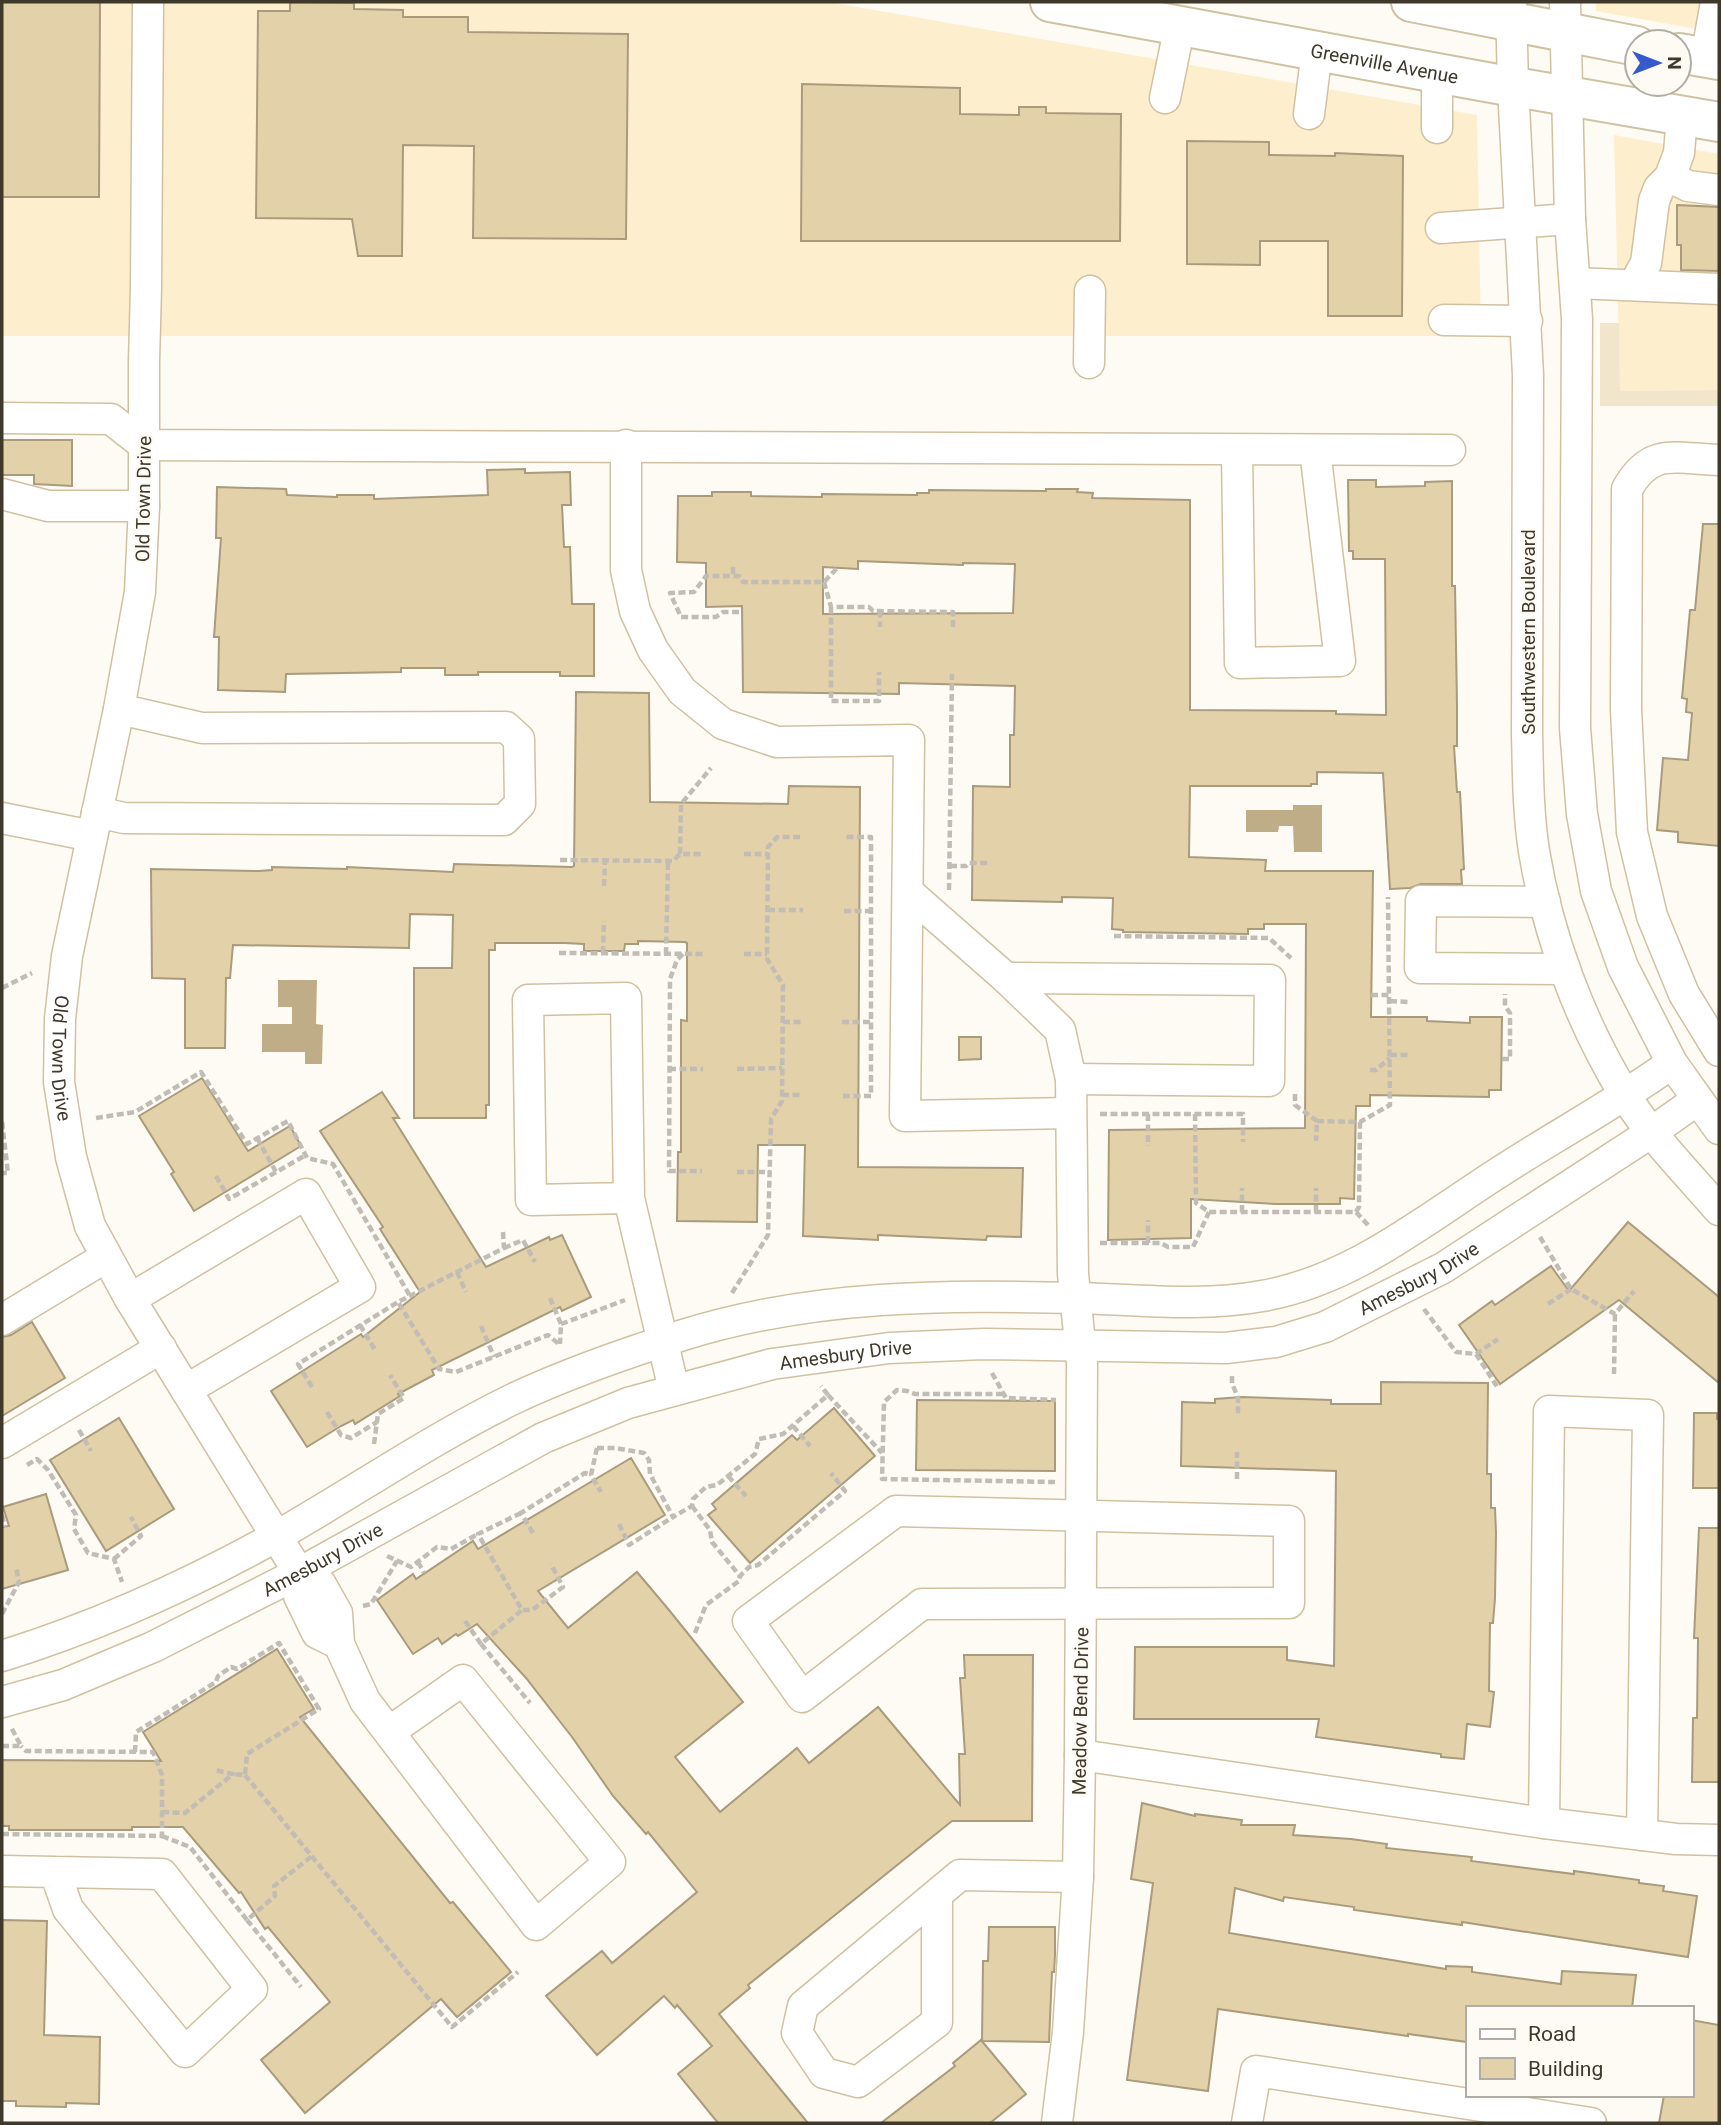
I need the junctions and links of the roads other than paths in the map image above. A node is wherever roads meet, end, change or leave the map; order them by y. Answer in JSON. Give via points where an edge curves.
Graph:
{"nodes":[{"id":1,"x":148,"y":2,"type":"edge"},
{"id":2,"x":1049,"y":2,"type":"edge"},
{"id":3,"x":1411,"y":2,"type":"edge"},
{"id":4,"x":1716,"y":2,"type":"edge"},
{"id":5,"x":1511,"y":11,"type":"edge"},
{"id":6,"x":1566,"y":17,"type":"edge"},
{"id":7,"x":1180,"y":25,"type":"junction"},
{"id":8,"x":1623,"y":40,"type":"edge"},
{"id":9,"x":1317,"y":51,"type":"junction"},
{"id":10,"x":1701,"y":57,"type":"edge"},
{"id":11,"x":1437,"y":73,"type":"junction"},
{"id":12,"x":1513,"y":87,"type":"junction"},
{"id":13,"x":1566,"y":96,"type":"junction"},
{"id":14,"x":1165,"y":98,"type":"dead end"},
{"id":15,"x":1309,"y":114,"type":"dead end"},
{"id":16,"x":1682,"y":116,"type":"junction"},
{"id":17,"x":1719,"y":122,"type":"edge"},
{"id":18,"x":1437,"y":128,"type":"dead end"},
{"id":19,"x":1679,"y":182,"type":"junction"},
{"id":20,"x":1719,"y":190,"type":"edge"},
{"id":21,"x":1719,"y":202,"type":"edge"},
{"id":22,"x":1570,"y":219,"type":"junction"},
{"id":23,"x":1521,"y":223,"type":"junction"},
{"id":24,"x":1441,"y":229,"type":"dead end"},
{"id":25,"x":1575,"y":284,"type":"junction"},
{"id":26,"x":1634,"y":285,"type":"junction"},
{"id":27,"x":1719,"y":289,"type":"edge"},
{"id":28,"x":1090,"y":291,"type":"dead end"},
{"id":29,"x":1444,"y":320,"type":"dead end"},
{"id":30,"x":1527,"y":321,"type":"junction"},
{"id":31,"x":1089,"y":363,"type":"dead end"},
{"id":32,"x":2,"y":418,"type":"edge"},
{"id":33,"x":145,"y":445,"type":"junction"},
{"id":34,"x":626,"y":445,"type":"junction"},
{"id":35,"x":1237,"y":450,"type":"junction"},
{"id":36,"x":1315,"y":450,"type":"junction"},
{"id":37,"x":1450,"y":450,"type":"dead end"},
{"id":38,"x":1719,"y":460,"type":"edge"},
{"id":39,"x":2,"y":494,"type":"edge"},
{"id":40,"x":145,"y":506,"type":"junction"},
{"id":41,"x":119,"y":709,"type":"junction"},
{"id":42,"x":2,"y":818,"type":"edge"},
{"id":43,"x":95,"y":824,"type":"junction"},
{"id":44,"x":908,"y":892,"type":"junction"},
{"id":45,"x":1545,"y":902,"type":"junction"},
{"id":46,"x":1565,"y":969,"type":"junction"},
{"id":47,"x":1006,"y":978,"type":"junction"},
{"id":48,"x":1719,"y":1051,"type":"edge"},
{"id":49,"x":1672,"y":1063,"type":"junction"},
{"id":50,"x":1071,"y":1079,"type":"junction"},
{"id":51,"x":1625,"y":1096,"type":"junction"},
{"id":52,"x":1697,"y":1100,"type":"junction"},
{"id":53,"x":1084,"y":1113,"type":"junction"},
{"id":54,"x":1719,"y":1129,"type":"edge"},
{"id":55,"x":1651,"y":1132,"type":"junction"},
{"id":56,"x":629,"y":1198,"type":"junction"},
{"id":57,"x":1719,"y":1210,"type":"edge"},
{"id":58,"x":106,"y":1257,"type":"junction"},
{"id":59,"x":1075,"y":1298,"type":"junction"},
{"id":60,"x":130,"y":1299,"type":"junction"},
{"id":61,"x":2,"y":1320,"type":"edge"},
{"id":62,"x":664,"y":1341,"type":"junction"},
{"id":63,"x":1080,"y":1344,"type":"junction"},
{"id":64,"x":161,"y":1349,"type":"junction"},
{"id":65,"x":186,"y":1390,"type":"junction"},
{"id":66,"x":674,"y":1390,"type":"junction"},
{"id":67,"x":2,"y":1443,"type":"edge"},
{"id":68,"x":1082,"y":1516,"type":"junction"},
{"id":69,"x":276,"y":1536,"type":"junction"},
{"id":70,"x":299,"y":1573,"type":"junction"},
{"id":71,"x":1081,"y":1603,"type":"junction"},
{"id":72,"x":2,"y":1656,"type":"edge"},
{"id":73,"x":4,"y":1711,"type":"edge"},
{"id":74,"x":389,"y":1731,"type":"junction"},
{"id":75,"x":1080,"y":1755,"type":"junction"},
{"id":76,"x":1544,"y":1824,"type":"junction"},
{"id":77,"x":1642,"y":1835,"type":"junction"},
{"id":78,"x":1719,"y":1840,"type":"edge"},
{"id":79,"x":2,"y":1871,"type":"edge"},
{"id":80,"x":55,"y":1872,"type":"junction"},
{"id":81,"x":1078,"y":1877,"type":"junction"},
{"id":82,"x":937,"y":1895,"type":"junction"},
{"id":83,"x":1520,"y":2118,"type":"edge"},
{"id":84,"x":1057,"y":2123,"type":"edge"},
{"id":85,"x":1247,"y":2123,"type":"edge"},
{"id":86,"x":1591,"y":2123,"type":"edge"}],
"edges":[{"from":1,"to":33,"type":"street","name":"Old Town Drive"},
{"from":2,"to":7,"type":"main road","name":"Greenville Avenue"},
{"from":3,"to":5,"type":"main road"},
{"from":4,"to":10,"type":"street"},
{"from":5,"to":6,"type":"main road"},
{"from":5,"to":12,"type":"street","name":"Southwestern Boulevard"},
{"from":6,"to":8,"type":"main road"},
{"from":6,"to":13,"type":"street"},
{"from":7,"to":9,"type":"main road","name":"Greenville Avenue"},
{"from":7,"to":14,"type":"street"},
{"from":9,"to":11,"type":"main road","name":"Greenville Avenue"},
{"from":9,"to":15,"type":"street"},
{"from":11,"to":12,"type":"main road","name":"Greenville Avenue"},
{"from":11,"to":18,"type":"street"},
{"from":12,"to":13,"type":"main road","name":"Greenville Avenue"},
{"from":12,"to":23,"type":"street","name":"Southwestern Boulevard"},
{"from":13,"to":16,"type":"main road","name":"Greenville Avenue"},
{"from":13,"to":22,"type":"street"},
{"from":16,"to":17,"type":"main road","name":"Greenville Avenue"},
{"from":16,"to":19,"type":"street"},
{"from":19,"to":20,"type":"street"},
{"from":19,"to":21,"type":"street"},
{"from":19,"to":26,"type":"street","via":[[1659,188],[1646,263]]},
{"from":22,"to":23,"type":"street"},
{"from":22,"to":25,"type":"street"},
{"from":23,"to":24,"type":"street"},
{"from":23,"to":30,"type":"street","name":"Southwestern Boulevard"},
{"from":25,"to":26,"type":"street"},
{"from":25,"to":49,"type":"street","via":[[1575,728],[1582,814],[1596,891],[1623,967]]},
{"from":26,"to":27,"type":"street"},
{"from":28,"to":31,"type":"street"},
{"from":29,"to":30,"type":"street"},
{"from":30,"to":45,"type":"street","name":"Southwestern Boulevard","via":[[1529,803]]},
{"from":32,"to":33,"type":"street","via":[[111,419]]},
{"from":33,"to":34,"type":"street"},
{"from":33,"to":40,"type":"street","name":"Old Town Drive"},
{"from":34,"to":35,"type":"street"},
{"from":34,"to":44,"type":"street","via":[[626,570],[635,611],[653,650],[682,691],[723,724],[778,742],[909,740]]},
{"from":35,"to":36,"type":"street"},
{"from":35,"to":36,"type":"street","via":[[1240,663],[1340,661]]},
{"from":36,"to":37,"type":"street"},
{"from":38,"to":48,"type":"street","via":[[1655,458],[1637,471],[1627,489],[1626,696],[1632,832],[1652,916],[1684,994]]},
{"from":39,"to":40,"type":"street","via":[[48,506]]},
{"from":40,"to":41,"type":"street","name":"Old Town Drive","via":[[140,592]]},
{"from":41,"to":43,"type":"street","name":"Old Town Drive"},
{"from":41,"to":43,"type":"street","via":[[202,728],[506,727],[519,739],[520,804],[504,820],[124,818]]},
{"from":42,"to":43,"type":"street"},
{"from":43,"to":58,"type":"street","name":"Old Town Drive","via":[[67,956],[59,1082],[71,1157],[90,1226]]},
{"from":44,"to":47,"type":"street","name":"Meadow Bend Drive"},
{"from":44,"to":53,"type":"street","via":[[905,1115]]},
{"from":45,"to":46,"type":"street","name":"Southwestern Boulevard"},
{"from":45,"to":46,"type":"street","via":[[1421,901],[1420,968]]},
{"from":46,"to":51,"type":"street","name":"Southwestern Boulevard"},
{"from":47,"to":50,"type":"street","name":"Meadow Bend Drive","via":[[1060,1030]]},
{"from":47,"to":50,"type":"street","via":[[1270,980],[1269,1081]]},
{"from":49,"to":51,"type":"street"},
{"from":49,"to":52,"type":"street"},
{"from":50,"to":53,"type":"street","name":"Meadow Bend Drive"},
{"from":51,"to":55,"type":"street","name":"Southwestern Boulevard"},
{"from":51,"to":59,"type":"street","via":[[1382,1249],[1303,1285],[1265,1296],[1213,1302]]},
{"from":52,"to":54,"type":"street"},
{"from":52,"to":55,"type":"street","name":"Amesbury Drive"},
{"from":53,"to":59,"type":"street","name":"Meadow Bend Drive","via":[[1072,1242]]},
{"from":55,"to":57,"type":"street","name":"Southwestern Boulevard"},
{"from":55,"to":63,"type":"street","name":"Amesbury Drive","via":[[1443,1268],[1325,1327],[1276,1342],[1226,1348]]},
{"from":56,"to":56,"type":"street","via":[[626,998],[528,1000],[531,1200]]},
{"from":56,"to":62,"type":"street"},
{"from":58,"to":60,"type":"street","name":"Old Town Drive"},
{"from":58,"to":61,"type":"street"},
{"from":59,"to":62,"type":"street","via":[[913,1296],[850,1301],[737,1320]]},
{"from":59,"to":63,"type":"street","name":"Meadow Bend Drive"},
{"from":60,"to":64,"type":"street","name":"Old Town Drive"},
{"from":60,"to":65,"type":"street","via":[[306,1194],[359,1287]]},
{"from":62,"to":66,"type":"street"},
{"from":62,"to":69,"type":"street","via":[[516,1398],[449,1432]]},
{"from":63,"to":66,"type":"street","name":"Amesbury Drive","via":[[889,1348],[772,1364]]},
{"from":63,"to":68,"type":"street","name":"Meadow Bend Drive"},
{"from":64,"to":65,"type":"street","name":"Old Town Drive"},
{"from":64,"to":67,"type":"street"},
{"from":65,"to":69,"type":"street","name":"Old Town Drive"},
{"from":66,"to":70,"type":"street","name":"Amesbury Drive","via":[[628,1403],[543,1438]]},
{"from":68,"to":71,"type":"street","name":"Meadow Bend Drive"},
{"from":68,"to":71,"type":"street","via":[[1289,1521],[1289,1603]]},
{"from":68,"to":71,"type":"street","via":[[896,1511],[748,1621],[802,1697],[922,1604]]},
{"from":69,"to":70,"type":"street","name":"Old Town Drive"},
{"from":69,"to":72,"type":"street","via":[[117,1615]]},
{"from":70,"to":73,"type":"street","name":"Amesbury Drive","via":[[153,1647]]},
{"from":70,"to":74,"type":"street","via":[[299,1596],[317,1633],[339,1643],[365,1701]]},
{"from":71,"to":75,"type":"street","name":"Meadow Bend Drive"},
{"from":74,"to":74,"type":"street","via":[[463,1680],[610,1862],[536,1925]]},
{"from":75,"to":76,"type":"street"},
{"from":75,"to":81,"type":"street","name":"Meadow Bend Drive"},
{"from":76,"to":77,"type":"street"},
{"from":76,"to":77,"type":"street","via":[[1549,1410],[1648,1415]]},
{"from":77,"to":78,"type":"street"},
{"from":79,"to":80,"type":"street"},
{"from":80,"to":80,"type":"street","via":[[162,1874],[251,1989],[185,2052],[68,1909]]},
{"from":81,"to":82,"type":"street","via":[[960,1875]]},
{"from":81,"to":84,"type":"street","name":"Meadow Bend Drive"},
{"from":82,"to":82,"type":"street","via":[[803,2006],[797,2033],[824,2073],[858,2081],[937,2022]]},
{"from":83,"to":85,"type":"street","via":[[1256,2071]]},
{"from":83,"to":86,"type":"street"}]}
